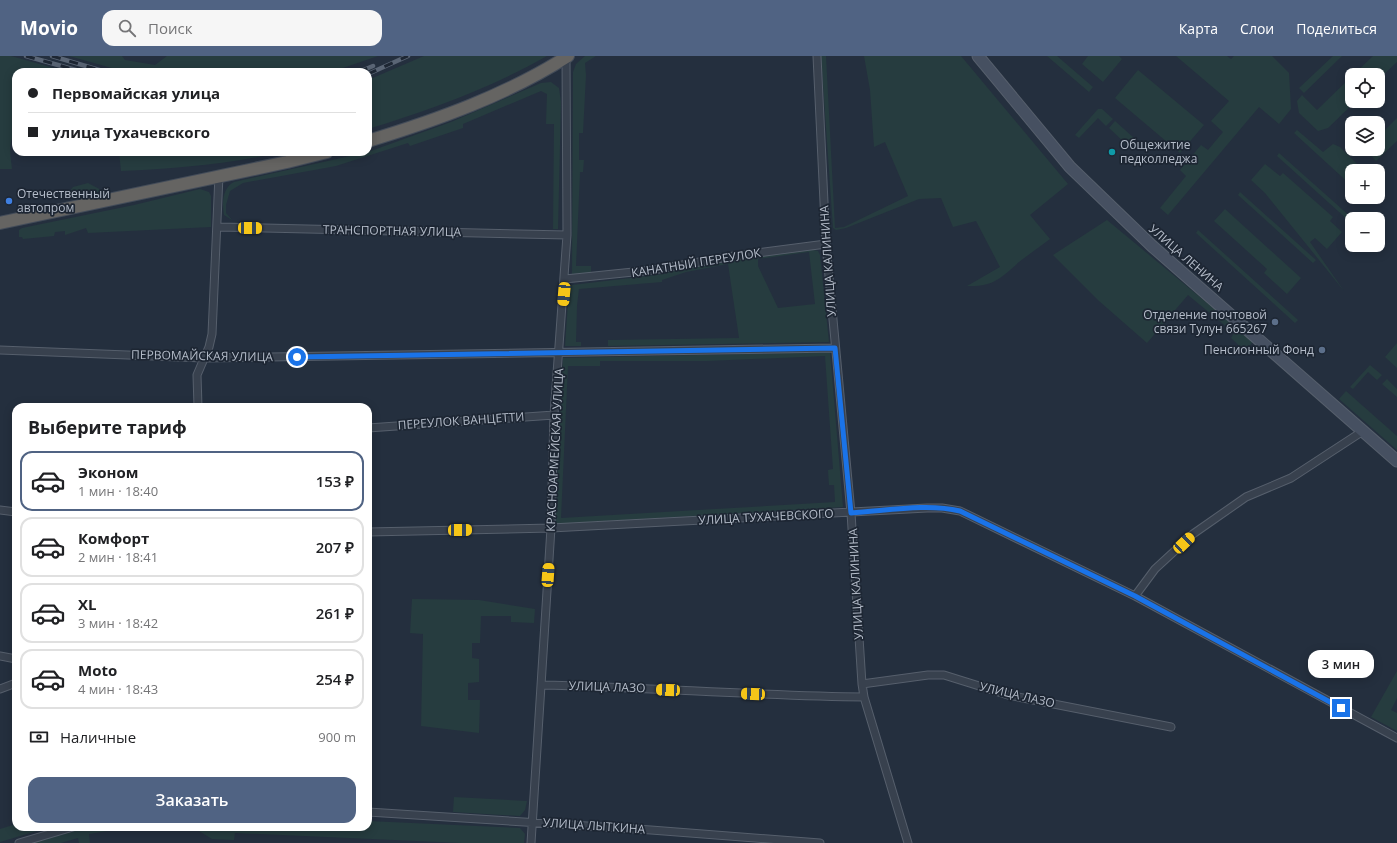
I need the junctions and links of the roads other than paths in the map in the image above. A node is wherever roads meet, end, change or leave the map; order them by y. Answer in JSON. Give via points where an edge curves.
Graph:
{"nodes":[{"id":1,"x":817,"y":56,"type":"edge"},
{"id":2,"x":978,"y":56,"type":"edge"},
{"id":3,"x":567,"y":57,"type":"edge"},
{"id":4,"x":372,"y":140,"type":"edge"},
{"id":5,"x":311,"y":156,"type":"edge"},
{"id":6,"x":219,"y":175,"type":"junction"},
{"id":7,"x":0,"y":223,"type":"edge"},
{"id":8,"x":218,"y":227,"type":"junction"},
{"id":9,"x":567,"y":234,"type":"junction"},
{"id":10,"x":826,"y":244,"type":"junction"},
{"id":11,"x":565,"y":280,"type":"junction"},
{"id":12,"x":835,"y":348,"type":"junction"},
{"id":13,"x":0,"y":350,"type":"edge"},
{"id":14,"x":559,"y":352,"type":"junction"},
{"id":15,"x":204,"y":358,"type":"junction"},
{"id":16,"x":198,"y":403,"type":"edge"},
{"id":17,"x":554,"y":415,"type":"junction"},
{"id":18,"x":372,"y":428,"type":"edge"},
{"id":19,"x":1362,"y":431,"type":"junction"},
{"id":20,"x":1397,"y":461,"type":"edge"},
{"id":21,"x":0,"y":510,"type":"edge"},
{"id":22,"x":12,"y":512,"type":"edge"},
{"id":23,"x":851,"y":513,"type":"junction"},
{"id":24,"x":551,"y":528,"type":"junction"},
{"id":25,"x":372,"y":532,"type":"edge"},
{"id":26,"x":1135,"y":596,"type":"junction"},
{"id":27,"x":0,"y":656,"type":"edge"},
{"id":28,"x":12,"y":658,"type":"edge"},
{"id":29,"x":12,"y":684,"type":"edge"},
{"id":30,"x":862,"y":684,"type":"junction"},
{"id":31,"x":541,"y":686,"type":"junction"},
{"id":32,"x":0,"y":689,"type":"edge"},
{"id":33,"x":864,"y":697,"type":"junction"},
{"id":34,"x":1171,"y":727,"type":"dead end"},
{"id":35,"x":1397,"y":738,"type":"edge"},
{"id":36,"x":372,"y":812,"type":"edge"},
{"id":37,"x":534,"y":822,"type":"junction"},
{"id":38,"x":60,"y":831,"type":"edge"},
{"id":39,"x":19,"y":843,"type":"edge"},
{"id":40,"x":532,"y":843,"type":"edge"},
{"id":41,"x":820,"y":843,"type":"edge"},
{"id":42,"x":908,"y":843,"type":"edge"}],
"edges":[{"from":1,"to":10,"type":"street","name":"УЛИЦА КАЛИНИНА"},
{"from":2,"to":19,"type":"main road","name":"УЛИЦА ЛЕНИНА","via":[[1056,152],[1109,206]]},
{"from":3,"to":4,"type":"highway","via":[[535,76],[502,91],[434,119]]},
{"from":3,"to":9,"type":"street","name":"КРАСНОАРМЕЙСКАЯ УЛИЦА"},
{"from":5,"to":6,"type":"highway"},
{"from":6,"to":7,"type":"highway"},
{"from":6,"to":8,"type":"street"},
{"from":8,"to":9,"type":"street","name":"ТРАНСПОРТНАЯ УЛИЦА"},
{"from":8,"to":15,"type":"street","via":[[212,334]]},
{"from":9,"to":11,"type":"street","name":"КРАСНОАРМЕЙСКАЯ УЛИЦА"},
{"from":10,"to":11,"type":"street","name":"КАНАТНЫЙ ПЕРЕУЛОК","via":[[653,270]]},
{"from":10,"to":12,"type":"street","name":"УЛИЦА КАЛИНИНА"},
{"from":11,"to":14,"type":"street","name":"КРАСНОАРМЕЙСКАЯ УЛИЦА"},
{"from":12,"to":14,"type":"street","name":"ПЕРВОМАЙСКАЯ УЛИЦА"},
{"from":12,"to":23,"type":"street","name":"УЛИЦА КАЛИНИНА"},
{"from":13,"to":15,"type":"street","name":"ПЕРВОМАЙСКАЯ УЛИЦА"},
{"from":14,"to":15,"type":"street","name":"ПЕРВОМАЙСКАЯ УЛИЦА"},
{"from":14,"to":17,"type":"street","name":"КРАСНОАРМЕЙСКАЯ УЛИЦА"},
{"from":15,"to":16,"type":"street","via":[[197,375]]},
{"from":17,"to":18,"type":"street","name":"ПЕРЕУЛОК ВАНЦЕТТИ"},
{"from":17,"to":24,"type":"street","name":"КРАСНОАРМЕЙСКАЯ УЛИЦА"},
{"from":19,"to":20,"type":"main road","name":"УЛИЦА ЛЕНИНА"},
{"from":19,"to":26,"type":"street","via":[[1292,478],[1246,496],[1193,534],[1155,569]]},
{"from":21,"to":22,"type":"street"},
{"from":23,"to":24,"type":"street","name":"УЛИЦА ТУХАЧЕВСКОГО"},
{"from":23,"to":26,"type":"street","name":"УЛИЦА ТУХАЧЕВСКОГО","via":[[927,508],[960,511]]},
{"from":23,"to":30,"type":"street","name":"УЛИЦА КАЛИНИНА"},
{"from":24,"to":25,"type":"street","name":"УЛИЦА ТУХАЧЕВСКОГО"},
{"from":24,"to":31,"type":"street","name":"КРАСНОАРМЕЙСКАЯ УЛИЦА"},
{"from":26,"to":35,"type":"street","name":"УЛИЦА ТУХАЧЕВСКОГО"},
{"from":27,"to":28,"type":"street"},
{"from":29,"to":32,"type":"street"},
{"from":30,"to":33,"type":"street","name":"УЛИЦА КАЛИНИНА"},
{"from":30,"to":34,"type":"street","name":"УЛИЦА ЛАЗО","via":[[944,675],[1008,694]]},
{"from":31,"to":33,"type":"street","name":"УЛИЦА ЛАЗО","via":[[614,687],[797,697]]},
{"from":31,"to":37,"type":"street","name":"КРАСНОАРМЕЙСКАЯ УЛИЦА"},
{"from":33,"to":42,"type":"street","name":"УЛИЦА КАЛИНИНА"},
{"from":36,"to":37,"type":"street","name":"УЛИЦА ЛЫТКИНА"},
{"from":37,"to":40,"type":"street","name":"КРАСНОАРМЕЙСКАЯ УЛИЦА"},
{"from":37,"to":41,"type":"street","name":"УЛИЦА ЛЫТКИНА"},
{"from":38,"to":39,"type":"street"}]}
